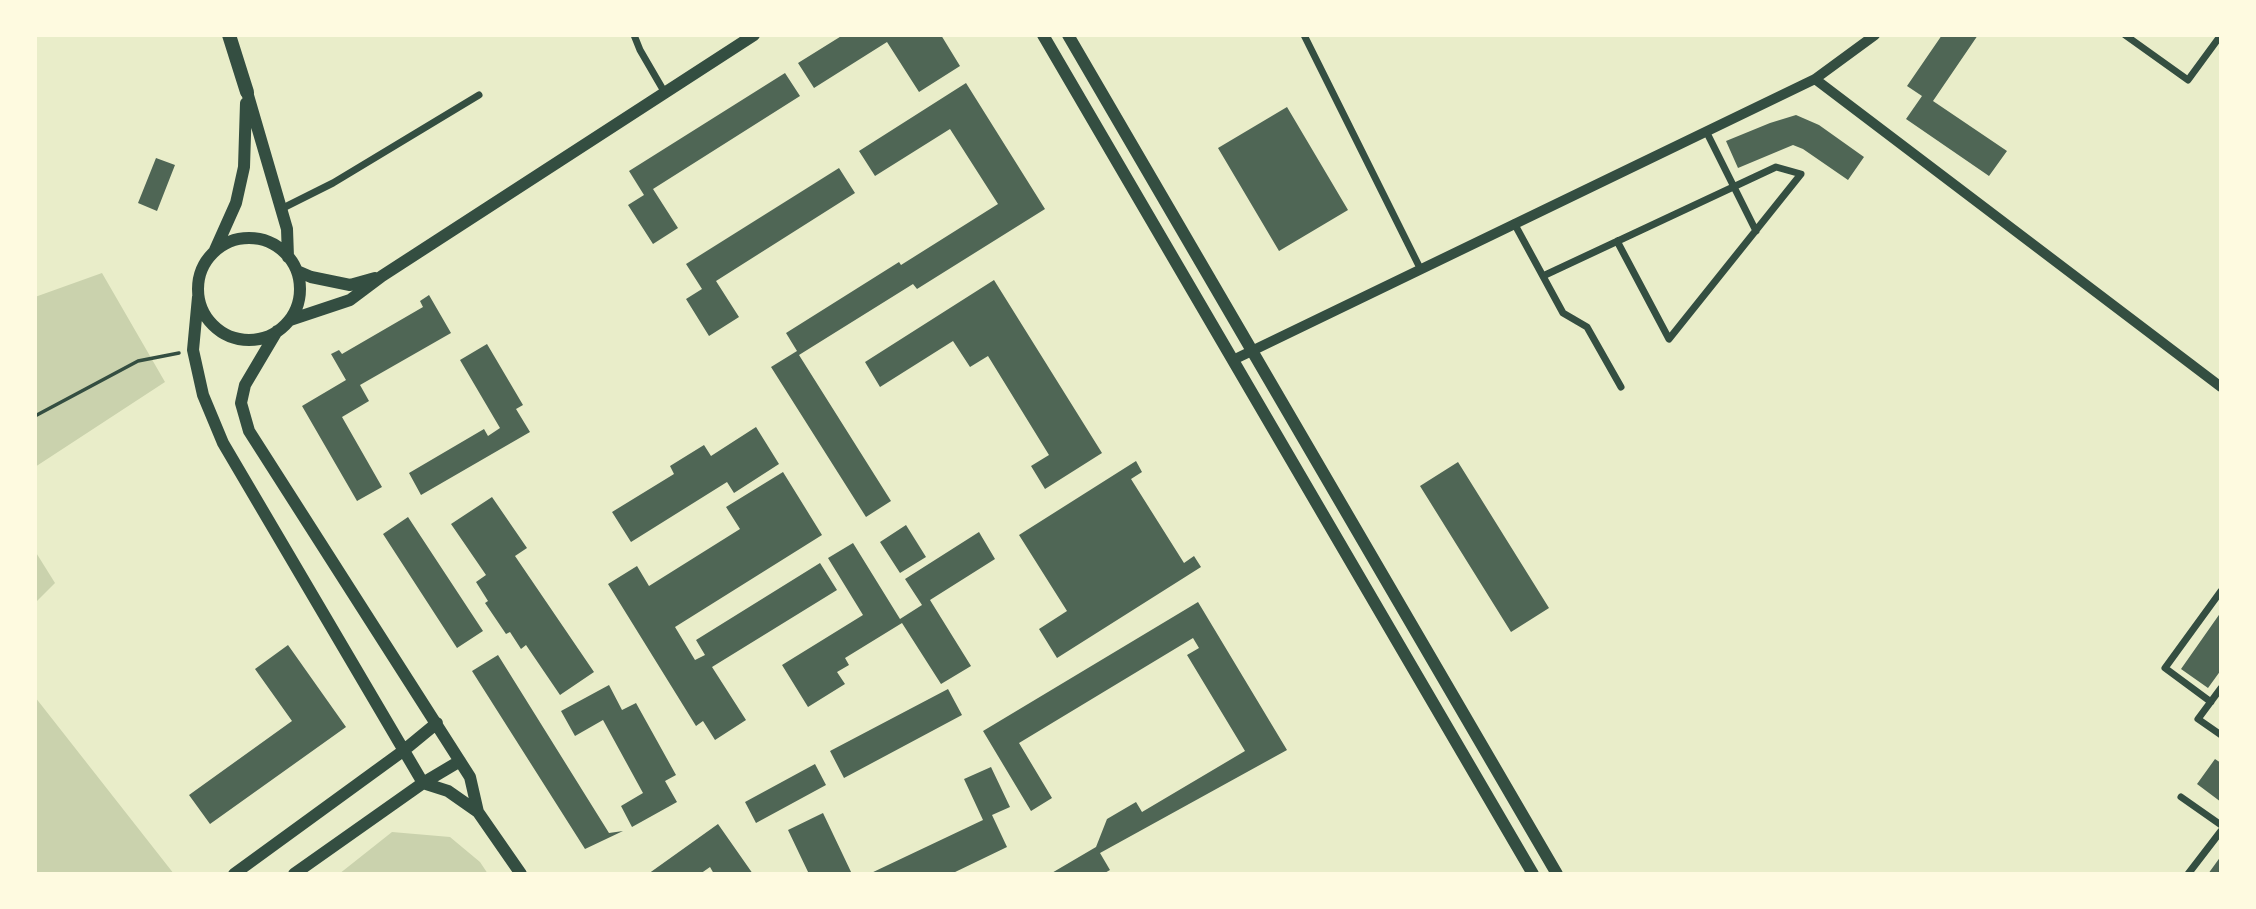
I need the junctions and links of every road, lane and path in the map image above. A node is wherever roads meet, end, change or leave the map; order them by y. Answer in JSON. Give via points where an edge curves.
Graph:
{"nodes":[{"id":1,"x":229,"y":35,"type":"edge"},
{"id":2,"x":634,"y":35,"type":"edge"},
{"id":3,"x":754,"y":35,"type":"edge"},
{"id":4,"x":1043,"y":35,"type":"edge"},
{"id":5,"x":1068,"y":35,"type":"edge"},
{"id":6,"x":1304,"y":35,"type":"edge"},
{"id":7,"x":1875,"y":35,"type":"edge"},
{"id":8,"x":2125,"y":35,"type":"edge"},
{"id":9,"x":2221,"y":36,"type":"edge"},
{"id":10,"x":1815,"y":79,"type":"junction"},
{"id":11,"x":247,"y":92,"type":"junction"},
{"id":12,"x":666,"y":93,"type":"junction"},
{"id":13,"x":479,"y":95,"type":"dead end"},
{"id":14,"x":1706,"y":131,"type":"junction"},
{"id":15,"x":1734,"y":187,"type":"junction"},
{"id":16,"x":281,"y":209,"type":"junction"},
{"id":17,"x":1514,"y":223,"type":"junction"},
{"id":18,"x":1756,"y":231,"type":"junction"},
{"id":19,"x":1617,"y":242,"type":"junction"},
{"id":20,"x":213,"y":253,"type":"junction"},
{"id":21,"x":288,"y":257,"type":"junction"},
{"id":22,"x":1420,"y":268,"type":"junction"},
{"id":23,"x":297,"y":271,"type":"junction"},
{"id":24,"x":382,"y":276,"type":"junction"},
{"id":25,"x":1543,"y":276,"type":"junction"},
{"id":26,"x":198,"y":297,"type":"junction"},
{"id":27,"x":290,"y":320,"type":"junction"},
{"id":28,"x":278,"y":331,"type":"junction"},
{"id":29,"x":193,"y":350,"type":"junction"},
{"id":30,"x":1252,"y":350,"type":"junction"},
{"id":31,"x":1233,"y":360,"type":"junction"},
{"id":32,"x":1621,"y":387,"type":"dead end"},
{"id":33,"x":2221,"y":387,"type":"edge"},
{"id":34,"x":35,"y":416,"type":"edge"},
{"id":35,"x":2221,"y":591,"type":"edge"},
{"id":36,"x":2221,"y":688,"type":"edge"},
{"id":37,"x":2211,"y":702,"type":"junction"},
{"id":38,"x":437,"y":723,"type":"junction"},
{"id":39,"x":2221,"y":735,"type":"edge"},
{"id":40,"x":403,"y":751,"type":"junction"},
{"id":41,"x":460,"y":761,"type":"junction"},
{"id":42,"x":423,"y":783,"type":"junction"},
{"id":43,"x":2181,"y":797,"type":"dead end"},
{"id":44,"x":478,"y":812,"type":"junction"},
{"id":45,"x":2221,"y":825,"type":"edge"},
{"id":46,"x":2221,"y":831,"type":"edge"},
{"id":47,"x":234,"y":874,"type":"edge"},
{"id":48,"x":293,"y":874,"type":"edge"},
{"id":49,"x":521,"y":874,"type":"edge"},
{"id":50,"x":1533,"y":874,"type":"edge"},
{"id":51,"x":1558,"y":874,"type":"edge"},
{"id":52,"x":2188,"y":874,"type":"edge"}],
"edges":[{"from":1,"to":11,"type":"main road"},
{"from":2,"to":12,"type":"street"},
{"from":3,"to":12,"type":"main road"},
{"from":4,"to":31,"type":"main road"},
{"from":5,"to":30,"type":"main road"},
{"from":6,"to":22,"type":"street"},
{"from":7,"to":10,"type":"street"},
{"from":8,"to":9,"type":"street","via":[[2188,80]]},
{"from":10,"to":14,"type":"street"},
{"from":10,"to":33,"type":"street"},
{"from":11,"to":16,"type":"main road"},
{"from":11,"to":20,"type":"main road","via":[[244,167],[236,203]]},
{"from":12,"to":24,"type":"main road"},
{"from":13,"to":16,"type":"street"},
{"from":14,"to":15,"type":"street"},
{"from":14,"to":17,"type":"street"},
{"from":15,"to":18,"type":"street"},
{"from":15,"to":18,"type":"street","via":[[1776,167],[1801,174]]},
{"from":15,"to":19,"type":"street"},
{"from":16,"to":21,"type":"main road"},
{"from":17,"to":22,"type":"street"},
{"from":17,"to":25,"type":"street"},
{"from":18,"to":19,"type":"street","via":[[1670,339]]},
{"from":19,"to":25,"type":"street"},
{"from":20,"to":21,"type":"main road","via":[[229,241],[260,239]]},
{"from":20,"to":26,"type":"main road","via":[[204,266]]},
{"from":21,"to":23,"type":"main road"},
{"from":22,"to":30,"type":"street"},
{"from":23,"to":24,"type":"main road","via":[[350,285]]},
{"from":23,"to":27,"type":"main road","via":[[298,305]]},
{"from":24,"to":27,"type":"main road","via":[[350,300]]},
{"from":25,"to":32,"type":"street","via":[[1563,313],[1587,327]]},
{"from":26,"to":28,"type":"main road","via":[[204,314],[229,336],[245,340]]},
{"from":26,"to":29,"type":"main road"},
{"from":27,"to":28,"type":"main road"},
{"from":28,"to":38,"type":"main road","via":[[245,385],[241,403],[249,431]]},
{"from":29,"to":34,"type":"path","via":[[138,361]]},
{"from":29,"to":40,"type":"main road","via":[[203,395],[223,443]]},
{"from":30,"to":31,"type":"street"},
{"from":30,"to":51,"type":"main road"},
{"from":31,"to":50,"type":"main road"},
{"from":35,"to":37,"type":"street","via":[[2165,668]]},
{"from":36,"to":37,"type":"street"},
{"from":37,"to":39,"type":"street","via":[[2198,719]]},
{"from":38,"to":40,"type":"main road"},
{"from":38,"to":41,"type":"main road"},
{"from":40,"to":42,"type":"main road"},
{"from":40,"to":47,"type":"main road"},
{"from":41,"to":42,"type":"main road"},
{"from":41,"to":44,"type":"main road","via":[[470,777]]},
{"from":42,"to":44,"type":"main road","via":[[448,791]]},
{"from":42,"to":48,"type":"main road"},
{"from":43,"to":45,"type":"street"},
{"from":44,"to":49,"type":"main road"},
{"from":46,"to":52,"type":"street"}]}
